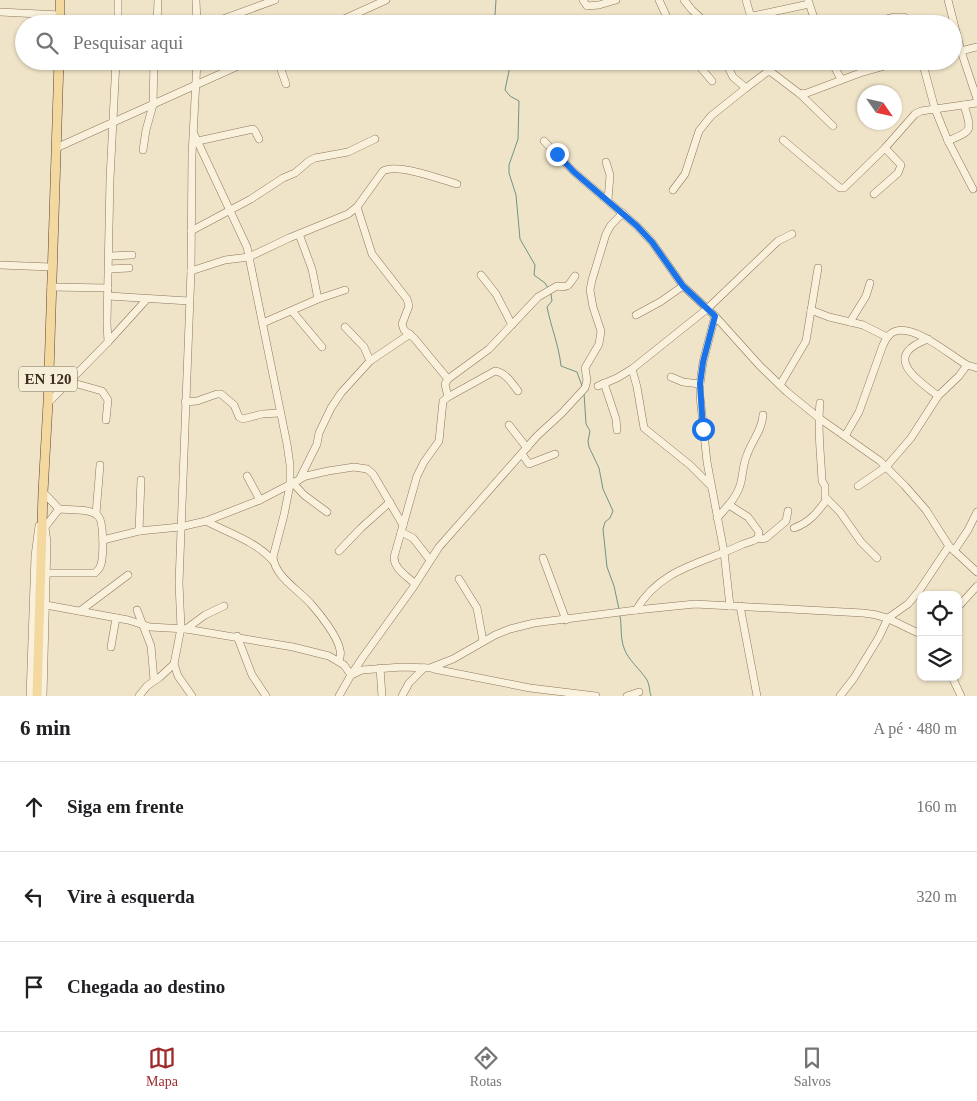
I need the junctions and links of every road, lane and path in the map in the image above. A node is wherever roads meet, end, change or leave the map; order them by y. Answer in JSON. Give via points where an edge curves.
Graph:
{"nodes":[{"id":1,"x":60,"y":0,"type":"edge"},
{"id":2,"x":118,"y":0,"type":"edge"},
{"id":3,"x":158,"y":0,"type":"edge"},
{"id":4,"x":196,"y":0,"type":"edge"},
{"id":5,"x":274,"y":0,"type":"edge"},
{"id":6,"x":386,"y":0,"type":"edge"},
{"id":7,"x":583,"y":0,"type":"edge"},
{"id":8,"x":616,"y":0,"type":"edge"},
{"id":9,"x":659,"y":0,"type":"edge"},
{"id":10,"x":684,"y":0,"type":"edge"},
{"id":11,"x":746,"y":0,"type":"edge"},
{"id":12,"x":948,"y":0,"type":"edge"},
{"id":13,"x":809,"y":2,"type":"edge"},
{"id":14,"x":0,"y":12,"type":"edge"},
{"id":15,"x":26,"y":15,"type":"edge"},
{"id":16,"x":60,"y":15,"type":"edge"},
{"id":17,"x":118,"y":15,"type":"edge"},
{"id":18,"x":157,"y":15,"type":"edge"},
{"id":19,"x":197,"y":15,"type":"edge"},
{"id":20,"x":233,"y":15,"type":"edge"},
{"id":21,"x":352,"y":15,"type":"edge"},
{"id":22,"x":666,"y":15,"type":"edge"},
{"id":23,"x":697,"y":15,"type":"edge"},
{"id":24,"x":752,"y":15,"type":"edge"},
{"id":25,"x":757,"y":15,"type":"edge"},
{"id":26,"x":813,"y":15,"type":"edge"},
{"id":27,"x":952,"y":15,"type":"edge"},
{"id":28,"x":977,"y":47,"type":"edge"},
{"id":29,"x":962,"y":51,"type":"edge"},
{"id":30,"x":962,"y":54,"type":"edge"},
{"id":31,"x":59,"y":70,"type":"edge"},
{"id":32,"x":116,"y":70,"type":"edge"},
{"id":33,"x":154,"y":70,"type":"edge"},
{"id":34,"x":197,"y":70,"type":"edge"},
{"id":35,"x":229,"y":70,"type":"edge"},
{"id":36,"x":281,"y":70,"type":"edge"},
{"id":37,"x":703,"y":70,"type":"edge"},
{"id":38,"x":729,"y":70,"type":"edge"},
{"id":39,"x":836,"y":70,"type":"edge"},
{"id":40,"x":872,"y":70,"type":"edge"},
{"id":41,"x":924,"y":70,"type":"edge"},
{"id":42,"x":841,"y":79,"type":"junction"},
{"id":43,"x":712,"y":81,"type":"dead end"},
{"id":44,"x":286,"y":84,"type":"dead end"},
{"id":45,"x":196,"y":85,"type":"junction"},
{"id":46,"x":746,"y":88,"type":"junction"},
{"id":47,"x":800,"y":94,"type":"junction"},
{"id":48,"x":977,"y":98,"type":"edge"},
{"id":49,"x":977,"y":103,"type":"edge"},
{"id":50,"x":153,"y":105,"type":"junction"},
{"id":51,"x":964,"y":105,"type":"junction"},
{"id":52,"x":935,"y":109,"type":"junction"},
{"id":53,"x":114,"y":121,"type":"junction"},
{"id":54,"x":833,"y":126,"type":"dead end"},
{"id":55,"x":193,"y":131,"type":"junction"},
{"id":56,"x":259,"y":139,"type":"dead end"},
{"id":57,"x":375,"y":139,"type":"dead end"},
{"id":58,"x":783,"y":140,"type":"dead end"},
{"id":59,"x":198,"y":141,"type":"junction"},
{"id":60,"x":544,"y":141,"type":"dead end"},
{"id":61,"x":948,"y":141,"type":"junction"},
{"id":62,"x":56,"y":148,"type":"junction"},
{"id":63,"x":885,"y":148,"type":"junction"},
{"id":64,"x":143,"y":150,"type":"dead end"},
{"id":65,"x":606,"y":162,"type":"dead end"},
{"id":66,"x":457,"y":184,"type":"dead end"},
{"id":67,"x":973,"y":189,"type":"dead end"},
{"id":68,"x":672,"y":190,"type":"dead end"},
{"id":69,"x":874,"y":194,"type":"dead end"},
{"id":70,"x":608,"y":200,"type":"junction"},
{"id":71,"x":358,"y":207,"type":"junction"},
{"id":72,"x":231,"y":209,"type":"junction"},
{"id":73,"x":623,"y":213,"type":"junction"},
{"id":74,"x":191,"y":231,"type":"junction"},
{"id":75,"x":299,"y":234,"type":"junction"},
{"id":76,"x":792,"y":234,"type":"dead end"},
{"id":77,"x":132,"y":254,"type":"dead end"},
{"id":78,"x":110,"y":256,"type":"junction"},
{"id":79,"x":249,"y":257,"type":"junction"},
{"id":80,"x":0,"y":265,"type":"edge"},
{"id":81,"x":51,"y":267,"type":"junction"},
{"id":82,"x":129,"y":268,"type":"dead end"},
{"id":83,"x":818,"y":268,"type":"dead end"},
{"id":84,"x":109,"y":269,"type":"junction"},
{"id":85,"x":191,"y":271,"type":"junction"},
{"id":86,"x":481,"y":275,"type":"dead end"},
{"id":87,"x":575,"y":276,"type":"dead end"},
{"id":88,"x":870,"y":283,"type":"dead end"},
{"id":89,"x":683,"y":286,"type":"junction"},
{"id":90,"x":51,"y":287,"type":"junction"},
{"id":91,"x":345,"y":290,"type":"dead end"},
{"id":92,"x":108,"y":292,"type":"junction"},
{"id":93,"x":147,"y":299,"type":"junction"},
{"id":94,"x":318,"y":299,"type":"junction"},
{"id":95,"x":189,"y":301,"type":"junction"},
{"id":96,"x":707,"y":309,"type":"junction"},
{"id":97,"x":810,"y":310,"type":"junction"},
{"id":98,"x":292,"y":311,"type":"junction"},
{"id":99,"x":636,"y":314,"type":"dead end"},
{"id":100,"x":715,"y":316,"type":"junction"},
{"id":101,"x":850,"y":322,"type":"junction"},
{"id":102,"x":263,"y":324,"type":"junction"},
{"id":103,"x":512,"y":325,"type":"junction"},
{"id":104,"x":345,"y":326,"type":"dead end"},
{"id":105,"x":410,"y":334,"type":"junction"},
{"id":106,"x":887,"y":337,"type":"junction"},
{"id":107,"x":928,"y":339,"type":"junction"},
{"id":108,"x":108,"y":342,"type":"junction"},
{"id":109,"x":322,"y":346,"type":"dead end"},
{"id":110,"x":370,"y":361,"type":"junction"},
{"id":111,"x":968,"y":365,"type":"junction"},
{"id":112,"x":977,"y":368,"type":"edge"},
{"id":113,"x":632,"y":369,"type":"junction"},
{"id":114,"x":671,"y":377,"type":"dead end"},
{"id":115,"x":448,"y":379,"type":"junction"},
{"id":116,"x":70,"y":382,"type":"junction"},
{"id":117,"x":700,"y":384,"type":"junction"},
{"id":118,"x":780,"y":385,"type":"junction"},
{"id":119,"x":518,"y":391,"type":"dead end"},
{"id":120,"x":448,"y":396,"type":"junction"},
{"id":121,"x":938,"y":396,"type":"junction"},
{"id":122,"x":185,"y":402,"type":"junction"},
{"id":123,"x":48,"y":403,"type":"junction"},
{"id":124,"x":820,"y":403,"type":"dead end"},
{"id":125,"x":279,"y":413,"type":"junction"},
{"id":126,"x":763,"y":415,"type":"dead end"},
{"id":127,"x":819,"y":418,"type":"junction"},
{"id":128,"x":106,"y":420,"type":"dead end"},
{"id":129,"x":509,"y":425,"type":"dead end"},
{"id":130,"x":617,"y":430,"type":"dead end"},
{"id":131,"x":845,"y":436,"type":"junction"},
{"id":132,"x":525,"y":451,"type":"junction"},
{"id":133,"x":555,"y":454,"type":"dead end"},
{"id":134,"x":100,"y":465,"type":"dead end"},
{"id":135,"x":886,"y":467,"type":"junction"},
{"id":136,"x":247,"y":476,"type":"dead end"},
{"id":137,"x":141,"y":480,"type":"dead end"},
{"id":138,"x":294,"y":483,"type":"junction"},
{"id":139,"x":712,"y":486,"type":"junction"},
{"id":140,"x":858,"y":486,"type":"dead end"},
{"id":141,"x":43,"y":492,"type":"junction"},
{"id":142,"x":827,"y":499,"type":"junction"},
{"id":143,"x":260,"y":500,"type":"junction"},
{"id":144,"x":390,"y":502,"type":"junction"},
{"id":145,"x":729,"y":505,"type":"junction"},
{"id":146,"x":59,"y":509,"type":"junction"},
{"id":147,"x":788,"y":510,"type":"dead end"},
{"id":148,"x":327,"y":512,"type":"dead end"},
{"id":149,"x":977,"y":512,"type":"edge"},
{"id":150,"x":96,"y":514,"type":"junction"},
{"id":151,"x":717,"y":518,"type":"junction"},
{"id":152,"x":206,"y":521,"type":"junction"},
{"id":153,"x":44,"y":522,"type":"junction"},
{"id":154,"x":180,"y":527,"type":"junction"},
{"id":155,"x":794,"y":528,"type":"dead end"},
{"id":156,"x":402,"y":529,"type":"junction"},
{"id":157,"x":139,"y":531,"type":"junction"},
{"id":158,"x":758,"y":538,"type":"junction"},
{"id":159,"x":103,"y":540,"type":"junction"},
{"id":160,"x":951,"y":548,"type":"junction"},
{"id":161,"x":339,"y":551,"type":"dead end"},
{"id":162,"x":724,"y":552,"type":"junction"},
{"id":163,"x":543,"y":558,"type":"dead end"},
{"id":164,"x":877,"y":558,"type":"dead end"},
{"id":165,"x":430,"y":560,"type":"junction"},
{"id":166,"x":273,"y":561,"type":"junction"},
{"id":167,"x":977,"y":572,"type":"edge"},
{"id":168,"x":46,"y":573,"type":"junction"},
{"id":169,"x":128,"y":575,"type":"dead end"},
{"id":170,"x":459,"y":579,"type":"dead end"},
{"id":171,"x":416,"y":584,"type":"junction"},
{"id":172,"x":977,"y":586,"type":"edge"},
{"id":173,"x":962,"y":603,"type":"edge"},
{"id":174,"x":46,"y":605,"type":"junction"},
{"id":175,"x":224,"y":606,"type":"dead end"},
{"id":176,"x":730,"y":606,"type":"junction"},
{"id":177,"x":740,"y":606,"type":"junction"},
{"id":178,"x":137,"y":610,"type":"dead end"},
{"id":179,"x":636,"y":610,"type":"junction"},
{"id":180,"x":80,"y":611,"type":"junction"},
{"id":181,"x":116,"y":618,"type":"junction"},
{"id":182,"x":888,"y":618,"type":"junction"},
{"id":183,"x":566,"y":620,"type":"junction"},
{"id":184,"x":143,"y":624,"type":"junction"},
{"id":185,"x":183,"y":629,"type":"junction"},
{"id":186,"x":917,"y":632,"type":"edge"},
{"id":187,"x":236,"y":636,"type":"junction"},
{"id":188,"x":483,"y":641,"type":"junction"},
{"id":189,"x":111,"y":647,"type":"dead end"},
{"id":190,"x":339,"y":661,"type":"junction"},
{"id":191,"x":174,"y":664,"type":"junction"},
{"id":192,"x":380,"y":668,"type":"junction"},
{"id":193,"x":427,"y":668,"type":"junction"},
{"id":194,"x":351,"y":676,"type":"junction"},
{"id":195,"x":154,"y":680,"type":"junction"},
{"id":196,"x":954,"y":681,"type":"edge"},
{"id":197,"x":530,"y":688,"type":"junction"},
{"id":198,"x":639,"y":692,"type":"dead end"},
{"id":199,"x":30,"y":696,"type":"edge"},
{"id":200,"x":37,"y":696,"type":"edge"},
{"id":201,"x":43,"y":696,"type":"edge"},
{"id":202,"x":139,"y":696,"type":"edge"},
{"id":203,"x":192,"y":696,"type":"edge"},
{"id":204,"x":266,"y":696,"type":"edge"},
{"id":205,"x":339,"y":696,"type":"edge"},
{"id":206,"x":382,"y":696,"type":"edge"},
{"id":207,"x":402,"y":696,"type":"edge"},
{"id":208,"x":534,"y":696,"type":"edge"},
{"id":209,"x":596,"y":696,"type":"edge"},
{"id":210,"x":627,"y":696,"type":"edge"},
{"id":211,"x":757,"y":696,"type":"edge"},
{"id":212,"x":840,"y":696,"type":"edge"},
{"id":213,"x":960,"y":696,"type":"edge"}],
"edges":[{"from":1,"to":16,"type":"main road"},
{"from":2,"to":17,"type":"street"},
{"from":3,"to":18,"type":"street"},
{"from":4,"to":19,"type":"street"},
{"from":5,"to":20,"type":"street"},
{"from":6,"to":21,"type":"street"},
{"from":7,"to":8,"type":"street","via":[[591,6]]},
{"from":9,"to":22,"type":"street"},
{"from":10,"to":23,"type":"street"},
{"from":11,"to":24,"type":"street"},
{"from":12,"to":27,"type":"street"},
{"from":13,"to":25,"type":"street"},
{"from":13,"to":26,"type":"street"},
{"from":14,"to":15,"type":"street"},
{"from":28,"to":29,"type":"street"},
{"from":30,"to":48,"type":"street"},
{"from":31,"to":62,"type":"main road","number":"EN 120"},
{"from":32,"to":53,"type":"street"},
{"from":33,"to":50,"type":"street"},
{"from":34,"to":45,"type":"street"},
{"from":35,"to":45,"type":"street"},
{"from":36,"to":44,"type":"street"},
{"from":37,"to":43,"type":"street"},
{"from":38,"to":46,"type":"street"},
{"from":39,"to":42,"type":"street"},
{"from":40,"to":42,"type":"street"},
{"from":41,"to":52,"type":"street"},
{"from":42,"to":47,"type":"street"},
{"from":45,"to":50,"type":"street"},
{"from":45,"to":55,"type":"street"},
{"from":46,"to":47,"type":"street","via":[[767,72],[772,72]]},
{"from":46,"to":68,"type":"street","via":[[712,116],[700,131],[685,174]]},
{"from":47,"to":54,"type":"street"},
{"from":49,"to":51,"type":"street"},
{"from":50,"to":53,"type":"street"},
{"from":50,"to":64,"type":"street"},
{"from":51,"to":52,"type":"street"},
{"from":51,"to":61,"type":"street","via":[[969,130]]},
{"from":52,"to":61,"type":"street"},
{"from":52,"to":63,"type":"street","via":[[915,114]]},
{"from":53,"to":62,"type":"street"},
{"from":53,"to":78,"type":"street"},
{"from":55,"to":59,"type":"street"},
{"from":55,"to":74,"type":"street"},
{"from":56,"to":59,"type":"street","via":[[253,129]]},
{"from":57,"to":72,"type":"street","via":[[348,152],[314,158],[295,173]]},
{"from":58,"to":63,"type":"street","via":[[840,188],[844,188]]},
{"from":59,"to":72,"type":"street"},
{"from":60,"to":70,"type":"street"},
{"from":61,"to":67,"type":"street"},
{"from":62,"to":81,"type":"main road","number":"EN 120"},
{"from":63,"to":69,"type":"street","via":[[901,165],[898,173]]},
{"from":65,"to":70,"type":"street","via":[[610,175]]},
{"from":66,"to":71,"type":"street","via":[[393,167],[383,171]]},
{"from":70,"to":73,"type":"street"},
{"from":71,"to":75,"type":"street"},
{"from":71,"to":105,"type":"street","via":[[372,254],[407,299],[409,306],[402,324]]},
{"from":72,"to":74,"type":"street"},
{"from":72,"to":79,"type":"street"},
{"from":73,"to":89,"type":"street","via":[[652,242]]},
{"from":73,"to":132,"type":"street","via":[[606,234],[592,280],[590,290],[601,331],[599,344],[585,368],[583,389]]},
{"from":74,"to":85,"type":"street"},
{"from":75,"to":79,"type":"street"},
{"from":75,"to":94,"type":"street","via":[[312,269]]},
{"from":76,"to":96,"type":"street","via":[[778,242]]},
{"from":77,"to":78,"type":"street"},
{"from":78,"to":84,"type":"street"},
{"from":79,"to":85,"type":"street","via":[[225,260]]},
{"from":79,"to":102,"type":"street"},
{"from":80,"to":81,"type":"street"},
{"from":81,"to":90,"type":"main road","number":"EN 120"},
{"from":82,"to":84,"type":"street"},
{"from":83,"to":97,"type":"street"},
{"from":84,"to":92,"type":"street"},
{"from":85,"to":95,"type":"street"},
{"from":86,"to":103,"type":"street","via":[[496,294]]},
{"from":87,"to":103,"type":"street","via":[[570,284],[544,292]]},
{"from":88,"to":101,"type":"street"},
{"from":89,"to":96,"type":"street"},
{"from":89,"to":99,"type":"street"},
{"from":90,"to":92,"type":"street"},
{"from":90,"to":123,"type":"main road","number":"EN 120"},
{"from":91,"to":94,"type":"street"},
{"from":92,"to":93,"type":"street"},
{"from":92,"to":108,"type":"street"},
{"from":93,"to":95,"type":"street"},
{"from":93,"to":108,"type":"street"},
{"from":94,"to":98,"type":"street"},
{"from":95,"to":122,"type":"street"},
{"from":96,"to":100,"type":"street"},
{"from":96,"to":113,"type":"street"},
{"from":97,"to":101,"type":"street"},
{"from":97,"to":118,"type":"street","via":[[806,341]]},
{"from":98,"to":102,"type":"street"},
{"from":98,"to":109,"type":"street"},
{"from":100,"to":117,"type":"street"},
{"from":100,"to":118,"type":"street"},
{"from":101,"to":106,"type":"street"},
{"from":102,"to":125,"type":"street"},
{"from":103,"to":115,"type":"street","via":[[476,360]]},
{"from":104,"to":110,"type":"street","via":[[364,346]]},
{"from":105,"to":110,"type":"street"},
{"from":105,"to":115,"type":"street"},
{"from":106,"to":107,"type":"street","via":[[897,330],[904,330]]},
{"from":106,"to":131,"type":"street","via":[[858,412]]},
{"from":107,"to":111,"type":"street"},
{"from":107,"to":121,"type":"street","via":[[910,348],[905,361],[910,372]]},
{"from":108,"to":116,"type":"street"},
{"from":110,"to":138,"type":"street","via":[[331,408],[317,444]]},
{"from":111,"to":112,"type":"street"},
{"from":111,"to":121,"type":"street"},
{"from":113,"to":130,"type":"street","via":[[601,385],[611,404]]},
{"from":113,"to":139,"type":"street","via":[[644,428]]},
{"from":114,"to":117,"type":"street"},
{"from":115,"to":120,"type":"street","via":[[445,384]]},
{"from":116,"to":123,"type":"street"},
{"from":116,"to":128,"type":"street","via":[[102,391],[108,400]]},
{"from":117,"to":139,"type":"street"},
{"from":118,"to":127,"type":"street"},
{"from":119,"to":120,"type":"street","via":[[505,376],[495,371]]},
{"from":120,"to":156,"type":"street","via":[[443,400],[439,441],[417,476]]},
{"from":121,"to":135,"type":"street","via":[[915,432]]},
{"from":122,"to":125,"type":"street","via":[[221,394],[234,404],[239,417]]},
{"from":122,"to":154,"type":"street"},
{"from":123,"to":141,"type":"main road","number":"EN 120"},
{"from":124,"to":127,"type":"street"},
{"from":125,"to":138,"type":"street"},
{"from":126,"to":145,"type":"street","via":[[763,424],[748,452],[738,490]]},
{"from":127,"to":131,"type":"street"},
{"from":127,"to":142,"type":"street","via":[[822,481]]},
{"from":129,"to":132,"type":"street"},
{"from":131,"to":135,"type":"street"},
{"from":132,"to":133,"type":"street","via":[[530,464]]},
{"from":132,"to":165,"type":"street"},
{"from":134,"to":150,"type":"street"},
{"from":135,"to":140,"type":"street"},
{"from":135,"to":160,"type":"street","via":[[926,510]]},
{"from":136,"to":143,"type":"street"},
{"from":137,"to":157,"type":"street"},
{"from":138,"to":143,"type":"street"},
{"from":138,"to":144,"type":"street","via":[[328,471],[354,467],[367,469]]},
{"from":138,"to":148,"type":"street","via":[[304,496]]},
{"from":138,"to":166,"type":"street"},
{"from":139,"to":151,"type":"street"},
{"from":141,"to":146,"type":"street"},
{"from":141,"to":153,"type":"main road","number":"EN 120"},
{"from":142,"to":155,"type":"street","via":[[808,522]]},
{"from":142,"to":164,"type":"street"},
{"from":143,"to":152,"type":"street"},
{"from":144,"to":156,"type":"street"},
{"from":144,"to":161,"type":"street"},
{"from":145,"to":151,"type":"street"},
{"from":145,"to":158,"type":"street","via":[[748,517],[759,532]]},
{"from":146,"to":150,"type":"street"},
{"from":146,"to":153,"type":"street"},
{"from":147,"to":158,"type":"street","via":[[786,521],[766,538]]},
{"from":149,"to":160,"type":"street","via":[[968,530]]},
{"from":150,"to":159,"type":"street","via":[[101,520]]},
{"from":151,"to":162,"type":"street"},
{"from":152,"to":154,"type":"street"},
{"from":152,"to":166,"type":"street","via":[[254,545]]},
{"from":153,"to":168,"type":"street"},
{"from":153,"to":199,"type":"street","via":[[38,531],[35,556]]},
{"from":153,"to":200,"type":"main road","number":"EN 120"},
{"from":154,"to":157,"type":"street"},
{"from":154,"to":185,"type":"street","via":[[178,606]]},
{"from":156,"to":165,"type":"street"},
{"from":156,"to":171,"type":"street","via":[[394,563]]},
{"from":157,"to":159,"type":"street"},
{"from":158,"to":162,"type":"street"},
{"from":159,"to":168,"type":"street","via":[[102,560],[95,572]]},
{"from":160,"to":167,"type":"street"},
{"from":160,"to":182,"type":"street","via":[[908,604]]},
{"from":162,"to":176,"type":"street"},
{"from":162,"to":179,"type":"street","via":[[664,579],[652,588]]},
{"from":163,"to":183,"type":"street"},
{"from":165,"to":171,"type":"street"},
{"from":166,"to":190,"type":"street","via":[[285,580],[312,604],[325,622],[338,642],[341,651]]},
{"from":168,"to":174,"type":"street"},
{"from":169,"to":180,"type":"street"},
{"from":170,"to":188,"type":"street","via":[[477,608]]},
{"from":171,"to":194,"type":"street"},
{"from":172,"to":173,"type":"street"},
{"from":174,"to":180,"type":"street"},
{"from":174,"to":201,"type":"street"},
{"from":175,"to":185,"type":"street"},
{"from":176,"to":177,"type":"street"},
{"from":176,"to":179,"type":"street","via":[[695,604]]},
{"from":177,"to":182,"type":"street","via":[[878,614]]},
{"from":177,"to":211,"type":"street"},
{"from":178,"to":184,"type":"street"},
{"from":179,"to":183,"type":"street"},
{"from":180,"to":181,"type":"street"},
{"from":181,"to":184,"type":"street"},
{"from":181,"to":189,"type":"street"},
{"from":182,"to":186,"type":"street"},
{"from":182,"to":212,"type":"street","via":[[879,638]]},
{"from":183,"to":188,"type":"street","via":[[510,629]]},
{"from":184,"to":185,"type":"street"},
{"from":184,"to":195,"type":"street","via":[[151,646]]},
{"from":185,"to":187,"type":"street"},
{"from":185,"to":191,"type":"street"},
{"from":187,"to":190,"type":"street","via":[[318,653]]},
{"from":187,"to":204,"type":"street","via":[[252,675]]},
{"from":188,"to":193,"type":"street","via":[[453,659]]},
{"from":190,"to":194,"type":"street"},
{"from":191,"to":195,"type":"street"},
{"from":191,"to":203,"type":"street"},
{"from":192,"to":193,"type":"street"},
{"from":192,"to":194,"type":"street","via":[[362,670]]},
{"from":192,"to":206,"type":"street"},
{"from":193,"to":197,"type":"street"},
{"from":193,"to":207,"type":"street","via":[[409,683]]},
{"from":194,"to":205,"type":"street"},
{"from":195,"to":202,"type":"street"},
{"from":196,"to":213,"type":"street"},
{"from":197,"to":208,"type":"street"},
{"from":197,"to":209,"type":"street"},
{"from":198,"to":210,"type":"street"}]}
